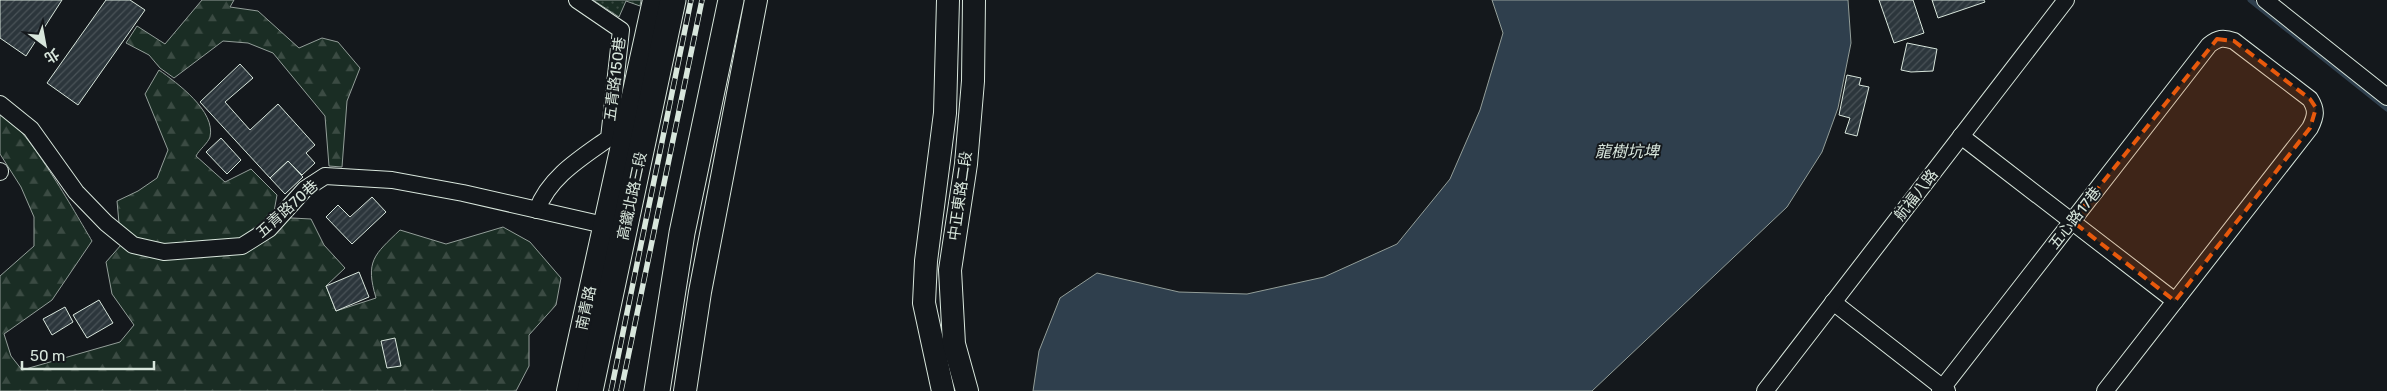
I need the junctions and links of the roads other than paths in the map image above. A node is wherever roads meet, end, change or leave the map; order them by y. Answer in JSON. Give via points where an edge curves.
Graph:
{"nodes":[{"id":1,"x":577,"y":0,"type":"edge"},
{"id":2,"x":654,"y":0,"type":"edge"},
{"id":3,"x":673,"y":0,"type":"edge"},
{"id":4,"x":731,"y":0,"type":"edge"},
{"id":5,"x":756,"y":0,"type":"edge"},
{"id":6,"x":948,"y":0,"type":"edge"},
{"id":7,"x":974,"y":0,"type":"edge"},
{"id":8,"x":2066,"y":0,"type":"edge"},
{"id":9,"x":2265,"y":0,"type":"edge"},
{"id":10,"x":2387,"y":96,"type":"edge"},
{"id":11,"x":0,"y":104,"type":"edge"},
{"id":12,"x":1961,"y":136,"type":"junction"},
{"id":13,"x":537,"y":210,"type":"junction"},
{"id":14,"x":2072,"y":221,"type":"junction"},
{"id":15,"x":604,"y":225,"type":"junction"},
{"id":16,"x":2175,"y":301,"type":"junction"},
{"id":17,"x":1833,"y":302,"type":"junction"},
{"id":18,"x":1943,"y":390,"type":"edge"},
{"id":19,"x":568,"y":391,"type":"edge"},
{"id":20,"x":590,"y":391,"type":"edge"},
{"id":21,"x":657,"y":391,"type":"edge"},
{"id":22,"x":685,"y":391,"type":"edge"},
{"id":23,"x":943,"y":391,"type":"edge"},
{"id":24,"x":967,"y":391,"type":"edge"},
{"id":25,"x":1765,"y":391,"type":"edge"},
{"id":26,"x":2105,"y":391,"type":"edge"}],
"edges":[{"from":1,"to":13,"type":"street","name":"五青路150巷","via":[[621,30],[608,138],[567,169],[543,195]]},
{"from":2,"to":15,"type":"main road","name":"高鐵北路三段"},
{"from":3,"to":20,"type":"main road","name":"高鐵北路三段"},
{"from":4,"to":21,"type":"main road","via":[[682,233]]},
{"from":5,"to":22,"type":"main road","via":[[700,292]]},
{"from":6,"to":23,"type":"main road","name":"中正東路二段","via":[[945,113],[926,261],[924,303]]},
{"from":7,"to":24,"type":"main road","name":"中正東路二段","via":[[966,164],[950,270],[954,344]]},
{"from":8,"to":12,"type":"street","name":"航福八路"},
{"from":9,"to":10,"type":"street"},
{"from":11,"to":13,"type":"street","name":"五青路70巷","via":[[30,129],[76,192],[106,223],[133,245],[164,252],[242,246],[268,229],[306,189],[325,176],[392,180]]},
{"from":12,"to":14,"type":"street"},
{"from":12,"to":17,"type":"street","name":"航福八路"},
{"from":13,"to":15,"type":"street","name":"五青路70巷"},
{"from":14,"to":16,"type":"street"},
{"from":14,"to":16,"type":"street","name":"五心路17巷","via":[[2209,45],[2217,39],[2234,41],[2310,99],[2316,108],[2310,128]]},
{"from":14,"to":18,"type":"street","name":"五心路17巷"},
{"from":15,"to":19,"type":"main road","name":"南青路"},
{"from":16,"to":26,"type":"street"},
{"from":17,"to":18,"type":"street"},
{"from":17,"to":25,"type":"street","name":"航福八路"}]}
